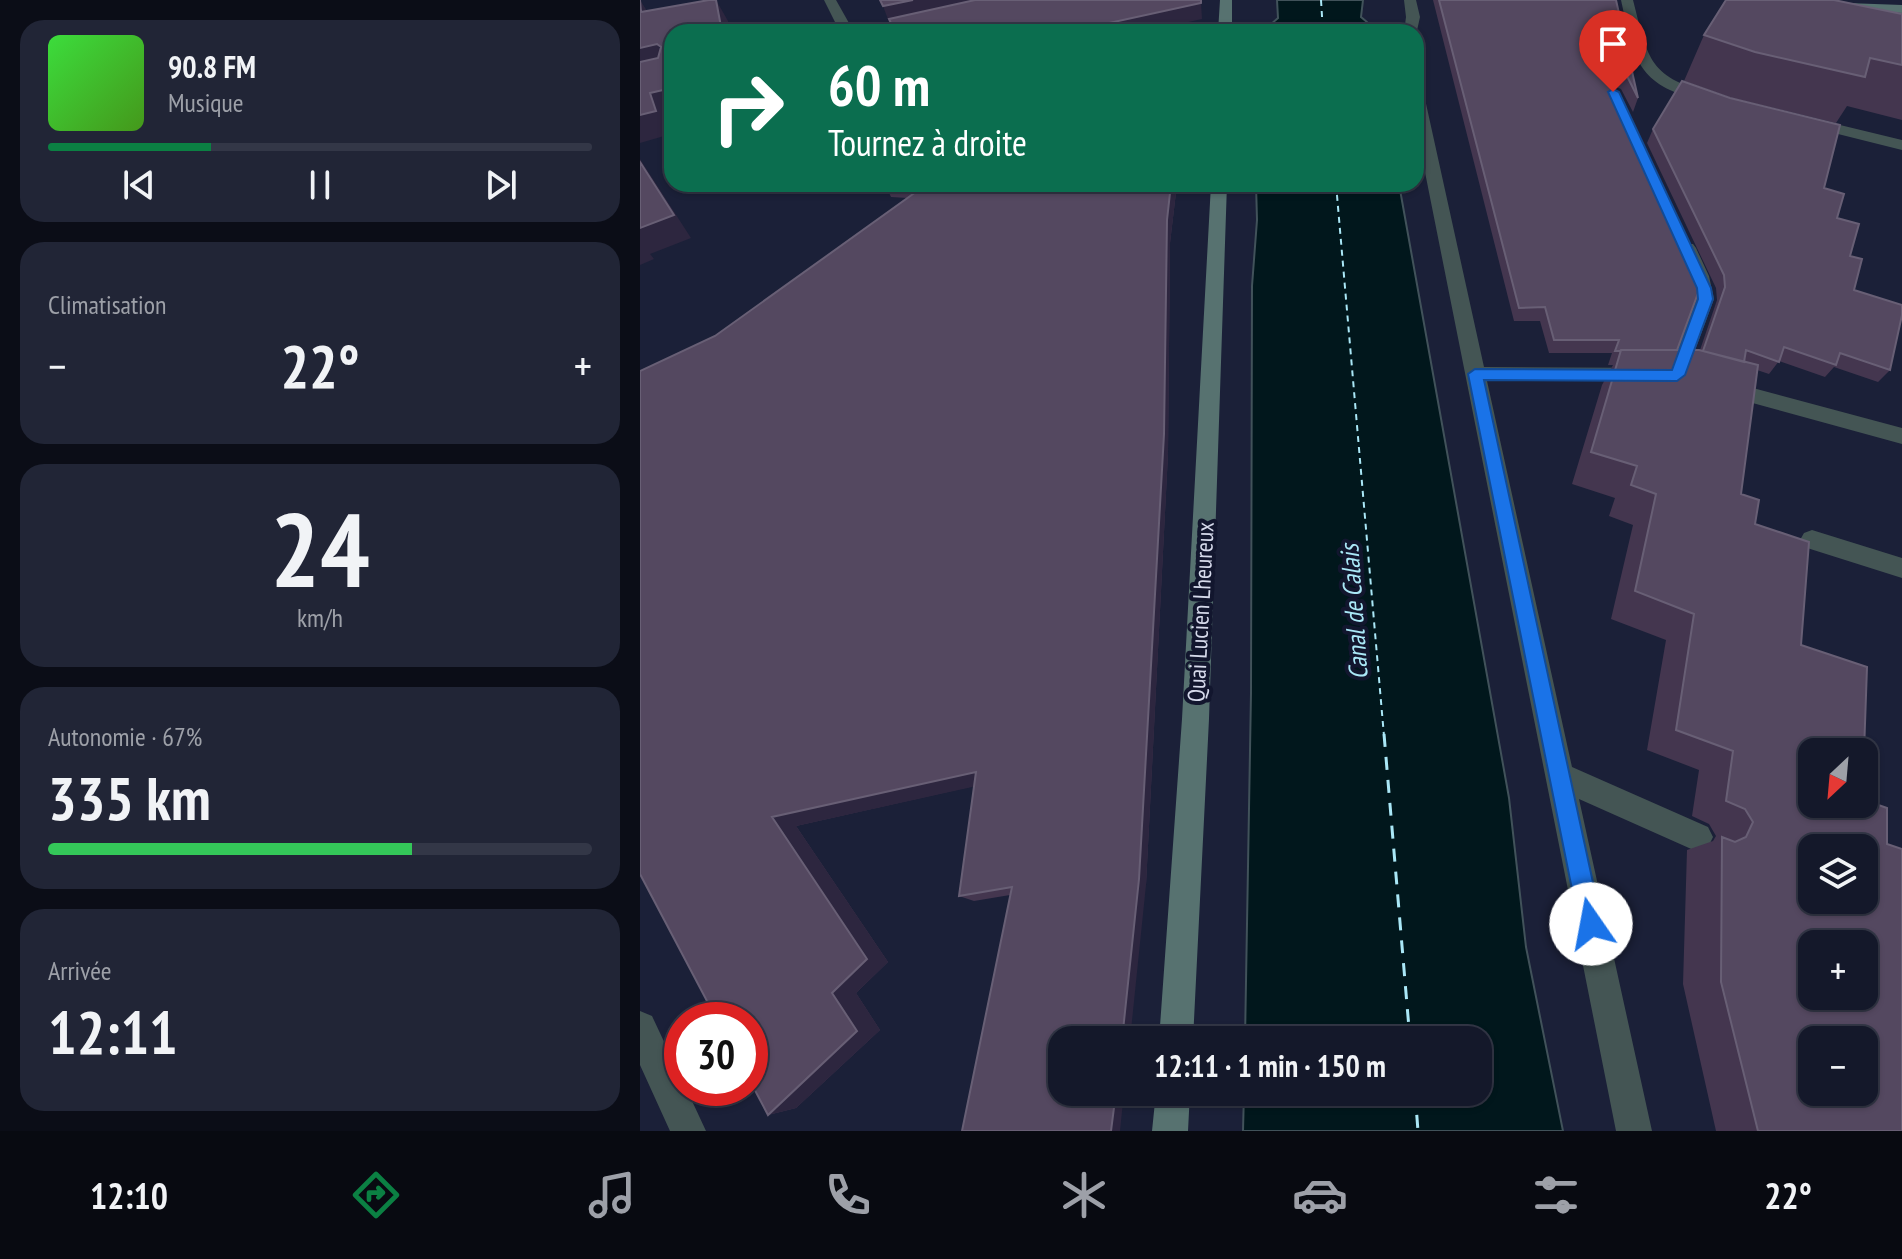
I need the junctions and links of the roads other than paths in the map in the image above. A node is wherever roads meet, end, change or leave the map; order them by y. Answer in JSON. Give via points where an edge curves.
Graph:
{"nodes":[{"id":1,"x":830,"y":0,"type":"edge"},
{"id":2,"x":1226,"y":0,"type":"edge"},
{"id":3,"x":1410,"y":0,"type":"edge"},
{"id":4,"x":1627,"y":0,"type":"edge"},
{"id":5,"x":1767,"y":0,"type":"edge"},
{"id":6,"x":1777,"y":0,"type":"edge"},
{"id":7,"x":1902,"y":9,"type":"edge"},
{"id":8,"x":932,"y":20,"type":"edge"},
{"id":9,"x":843,"y":24,"type":"edge"},
{"id":10,"x":913,"y":24,"type":"edge"},
{"id":11,"x":1225,"y":24,"type":"edge"},
{"id":12,"x":1412,"y":24,"type":"edge"},
{"id":13,"x":1720,"y":100,"type":"edge"},
{"id":14,"x":1796,"y":119,"type":"edge"},
{"id":15,"x":1424,"y":129,"type":"edge"},
{"id":16,"x":1902,"y":145,"type":"edge"},
{"id":17,"x":1219,"y":192,"type":"edge"},
{"id":18,"x":1680,"y":233,"type":"edge"},
{"id":19,"x":1475,"y":374,"type":"junction"},
{"id":20,"x":1692,"y":379,"type":"junction"},
{"id":21,"x":1902,"y":436,"type":"edge"},
{"id":22,"x":1812,"y":540,"type":"edge"},
{"id":23,"x":1902,"y":568,"type":"edge"},
{"id":24,"x":1559,"y":776,"type":"junction"},
{"id":25,"x":1698,"y":837,"type":"dead end"},
{"id":26,"x":1177,"y":1026,"type":"edge"},
{"id":27,"x":640,"y":1028,"type":"edge"},
{"id":28,"x":1172,"y":1106,"type":"edge"},
{"id":29,"x":688,"y":1131,"type":"edge"},
{"id":30,"x":1170,"y":1131,"type":"edge"},
{"id":31,"x":1634,"y":1131,"type":"edge"}],
"edges":[{"from":1,"to":9,"type":"street"},
{"from":2,"to":11,"type":"street"},
{"from":3,"to":12,"type":"street"},
{"from":4,"to":13,"type":"street","via":[[1648,71],[1668,84]]},
{"from":5,"to":6,"type":"street"},
{"from":6,"to":7,"type":"street"},
{"from":8,"to":10,"type":"street"},
{"from":14,"to":16,"type":"street"},
{"from":15,"to":19,"type":"street"},
{"from":17,"to":26,"type":"street","name":"Quai Lucien Lheureux"},
{"from":18,"to":20,"type":"street","via":[[1705,299]]},
{"from":19,"to":20,"type":"street"},
{"from":19,"to":24,"type":"street"},
{"from":20,"to":21,"type":"street"},
{"from":22,"to":23,"type":"street"},
{"from":24,"to":25,"type":"street"},
{"from":24,"to":31,"type":"street"},
{"from":27,"to":29,"type":"street"},
{"from":28,"to":30,"type":"street"}]}
